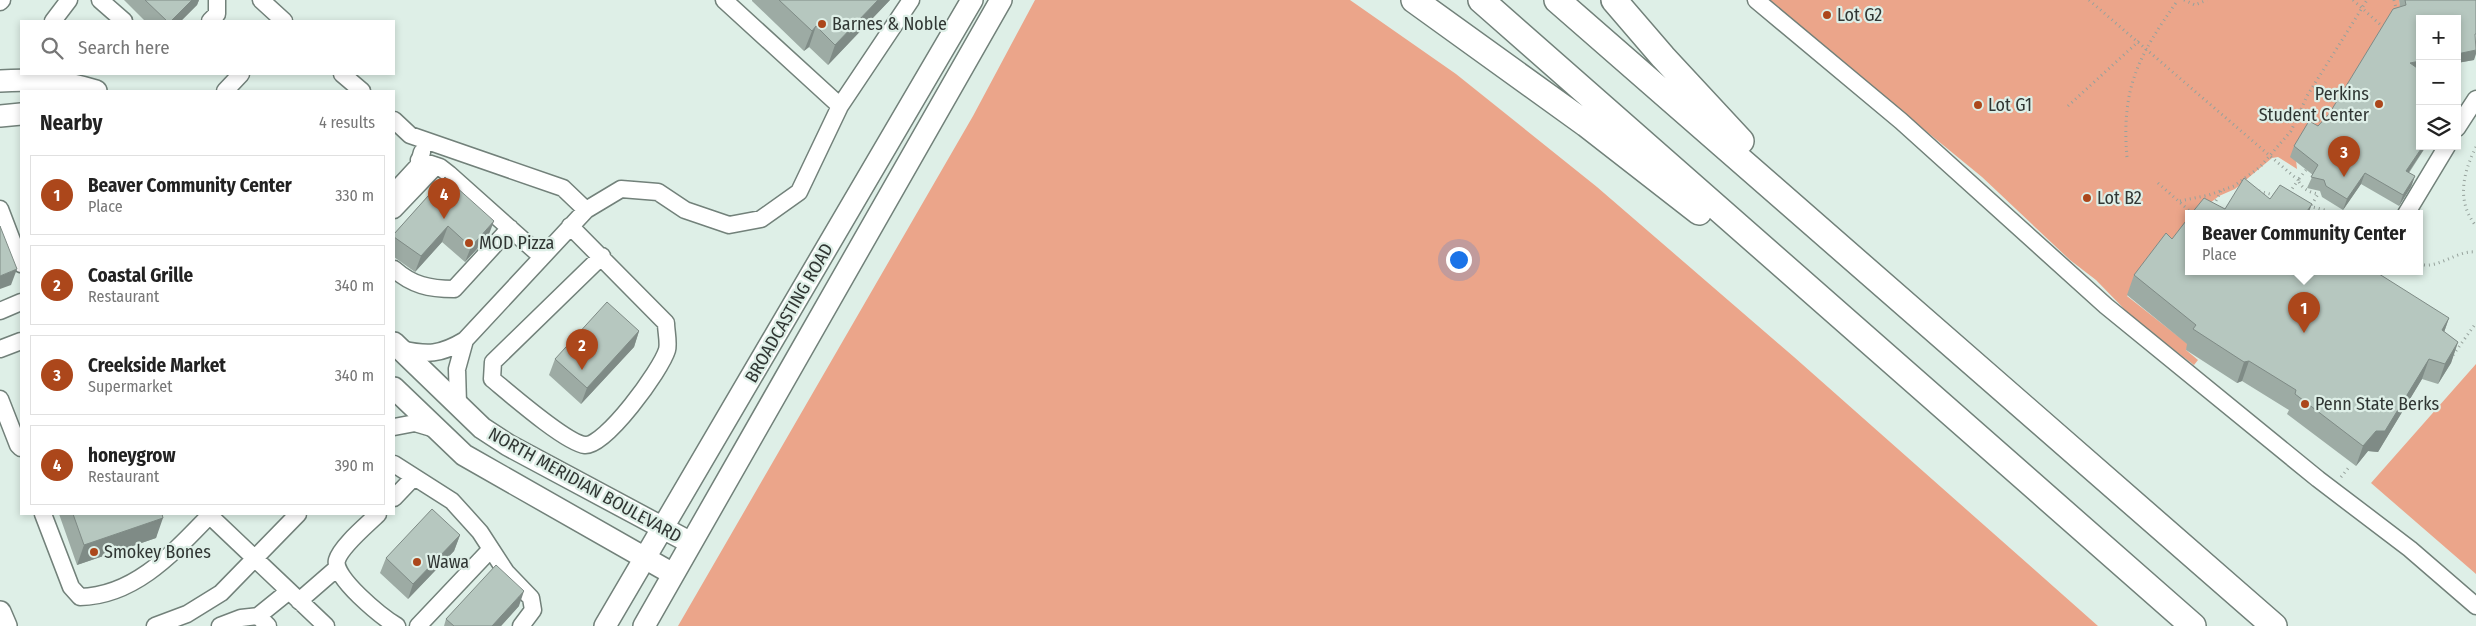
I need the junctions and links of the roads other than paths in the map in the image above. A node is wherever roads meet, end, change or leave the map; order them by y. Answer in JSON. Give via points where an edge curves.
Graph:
{"nodes":[{"id":1,"x":69,"y":0,"type":"edge"},
{"id":2,"x":100,"y":0,"type":"edge"},
{"id":3,"x":217,"y":0,"type":"edge"},
{"id":4,"x":261,"y":0,"type":"edge"},
{"id":5,"x":724,"y":0,"type":"edge"},
{"id":6,"x":911,"y":0,"type":"edge"},
{"id":7,"x":972,"y":0,"type":"edge"},
{"id":8,"x":1001,"y":0,"type":"edge"},
{"id":9,"x":1414,"y":0,"type":"edge"},
{"id":10,"x":1482,"y":0,"type":"edge"},
{"id":11,"x":1557,"y":0,"type":"edge"},
{"id":12,"x":1614,"y":0,"type":"edge"},
{"id":13,"x":1756,"y":0,"type":"edge"},
{"id":14,"x":54,"y":20,"type":"edge"},
{"id":15,"x":123,"y":20,"type":"edge"},
{"id":16,"x":211,"y":20,"type":"edge"},
{"id":17,"x":283,"y":20,"type":"edge"},
{"id":18,"x":240,"y":75,"type":"edge"},
{"id":19,"x":343,"y":75,"type":"edge"},
{"id":20,"x":0,"y":81,"type":"edge"},
{"id":21,"x":92,"y":90,"type":"edge"},
{"id":22,"x":226,"y":90,"type":"edge"},
{"id":23,"x":361,"y":90,"type":"edge"},
{"id":24,"x":2476,"y":99,"type":"edge"},
{"id":25,"x":840,"y":106,"type":"junction"},
{"id":26,"x":20,"y":114,"type":"edge"},
{"id":27,"x":0,"y":116,"type":"edge"},
{"id":28,"x":395,"y":121,"type":"edge"},
{"id":29,"x":2461,"y":122,"type":"edge"},
{"id":30,"x":425,"y":140,"type":"junction"},
{"id":31,"x":2445,"y":150,"type":"edge"},
{"id":32,"x":420,"y":160,"type":"junction"},
{"id":33,"x":436,"y":166,"type":"junction"},
{"id":34,"x":397,"y":182,"type":"edge"},
{"id":35,"x":0,"y":209,"type":"edge"},
{"id":36,"x":395,"y":209,"type":"edge"},
{"id":37,"x":586,"y":210,"type":"junction"},
{"id":38,"x":2408,"y":210,"type":"edge"},
{"id":39,"x":570,"y":226,"type":"junction"},
{"id":40,"x":510,"y":228,"type":"junction"},
{"id":41,"x":602,"y":256,"type":"junction"},
{"id":42,"x":542,"y":257,"type":"junction"},
{"id":43,"x":1856,"y":260,"type":"junction"},
{"id":44,"x":20,"y":261,"type":"edge"},
{"id":45,"x":395,"y":270,"type":"edge"},
{"id":46,"x":20,"y":302,"type":"edge"},
{"id":47,"x":0,"y":311,"type":"edge"},
{"id":48,"x":465,"y":340,"type":"junction"},
{"id":49,"x":20,"y":341,"type":"edge"},
{"id":50,"x":397,"y":346,"type":"edge"},
{"id":51,"x":0,"y":349,"type":"edge"},
{"id":52,"x":1902,"y":370,"type":"junction"},
{"id":53,"x":395,"y":389,"type":"edge"},
{"id":54,"x":0,"y":400,"type":"edge"},
{"id":55,"x":458,"y":404,"type":"junction"},
{"id":56,"x":395,"y":427,"type":"edge"},
{"id":57,"x":439,"y":431,"type":"junction"},
{"id":58,"x":20,"y":447,"type":"edge"},
{"id":59,"x":395,"y":465,"type":"edge"},
{"id":60,"x":414,"y":477,"type":"junction"},
{"id":61,"x":395,"y":497,"type":"edge"},
{"id":62,"x":43,"y":515,"type":"edge"},
{"id":63,"x":208,"y":515,"type":"edge"},
{"id":64,"x":210,"y":515,"type":"edge"},
{"id":65,"x":297,"y":515,"type":"edge"},
{"id":66,"x":377,"y":515,"type":"edge"},
{"id":67,"x":663,"y":526,"type":"junction"},
{"id":68,"x":691,"y":543,"type":"junction"},
{"id":69,"x":490,"y":550,"type":"junction"},
{"id":70,"x":255,"y":559,"type":"junction"},
{"id":71,"x":644,"y":559,"type":"junction"},
{"id":72,"x":336,"y":568,"type":"junction"},
{"id":73,"x":673,"y":574,"type":"junction"},
{"id":74,"x":294,"y":596,"type":"junction"},
{"id":75,"x":2476,"y":606,"type":"edge"},
{"id":76,"x":0,"y":612,"type":"edge"},
{"id":77,"x":259,"y":623,"type":"edge"},
{"id":78,"x":6,"y":626,"type":"edge"},
{"id":79,"x":10,"y":626,"type":"edge"},
{"id":80,"x":155,"y":626,"type":"edge"},
{"id":81,"x":220,"y":626,"type":"edge"},
{"id":82,"x":326,"y":626,"type":"edge"},
{"id":83,"x":397,"y":626,"type":"edge"},
{"id":84,"x":418,"y":626,"type":"edge"},
{"id":85,"x":522,"y":626,"type":"edge"},
{"id":86,"x":605,"y":626,"type":"edge"},
{"id":87,"x":644,"y":626,"type":"edge"},
{"id":88,"x":2193,"y":626,"type":"edge"},
{"id":89,"x":2274,"y":626,"type":"edge"}],
"edges":[{"from":1,"to":14,"type":"lane"},
{"from":2,"to":15,"type":"lane"},
{"from":3,"to":16,"type":"lane","via":[[217,14]]},
{"from":4,"to":17,"type":"lane"},
{"from":5,"to":25,"type":"lane"},
{"from":6,"to":25,"type":"lane"},
{"from":7,"to":67,"type":"main road","name":"BROADCASTING ROAD"},
{"from":8,"to":68,"type":"main road","name":"BROADCASTING ROAD"},
{"from":9,"to":52,"type":"highway","via":[[1586,124]]},
{"from":10,"to":52,"type":"highway"},
{"from":11,"to":43,"type":"highway"},
{"from":12,"to":43,"type":"highway","via":[[1726,125]]},
{"from":13,"to":75,"type":"lane","via":[[1901,121],[2106,306],[2318,479],[2410,549]]},
{"from":18,"to":22,"type":"lane"},
{"from":19,"to":23,"type":"lane"},
{"from":20,"to":21,"type":"main road","via":[[42,80]]},
{"from":24,"to":29,"type":"lane"},
{"from":25,"to":37,"type":"lane","via":[[799,192],[761,219],[729,225],[685,210],[658,192],[621,189]]},
{"from":26,"to":27,"type":"main road"},
{"from":28,"to":30,"type":"lane","via":[[410,134]]},
{"from":30,"to":32,"type":"lane"},
{"from":30,"to":37,"type":"lane","via":[[563,188]]},
{"from":31,"to":38,"type":"lane"},
{"from":32,"to":33,"type":"lane"},
{"from":32,"to":34,"type":"lane","via":[[418,166]]},
{"from":33,"to":36,"type":"lane"},
{"from":33,"to":40,"type":"lane"},
{"from":35,"to":44,"type":"lane"},
{"from":37,"to":39,"type":"lane"},
{"from":39,"to":41,"type":"lane"},
{"from":39,"to":42,"type":"lane"},
{"from":40,"to":42,"type":"lane"},
{"from":40,"to":45,"type":"lane","via":[[454,289],[438,289],[408,281]]},
{"from":41,"to":41,"type":"lane","via":[[666,323],[667,349],[643,394],[595,444],[583,445],[543,421],[492,379],[493,362]]},
{"from":42,"to":48,"type":"lane"},
{"from":43,"to":89,"type":"highway"},
{"from":46,"to":47,"type":"lane"},
{"from":48,"to":50,"type":"lane","via":[[448,350],[434,353]]},
{"from":48,"to":55,"type":"lane","via":[[457,369]]},
{"from":49,"to":51,"type":"lane"},
{"from":50,"to":55,"type":"main road","name":"NORTH MERIDIAN BOULEVARD"},
{"from":52,"to":88,"type":"highway"},
{"from":53,"to":57,"type":"main road","name":"NORTH MERIDIAN BOULEVARD"},
{"from":54,"to":58,"type":"lane"},
{"from":55,"to":67,"type":"main road","name":"NORTH MERIDIAN BOULEVARD","via":[[482,428],[508,445]]},
{"from":56,"to":57,"type":"lane","via":[[415,423]]},
{"from":57,"to":71,"type":"main road","name":"NORTH MERIDIAN BOULEVARD","via":[[489,471]]},
{"from":59,"to":60,"type":"lane"},
{"from":60,"to":61,"type":"lane"},
{"from":60,"to":69,"type":"lane","via":[[452,501],[480,532]]},
{"from":62,"to":63,"type":"lane","via":[[71,587],[80,597],[96,597],[141,578],[174,552]]},
{"from":64,"to":70,"type":"lane"},
{"from":65,"to":70,"type":"lane"},
{"from":66,"to":72,"type":"lane","via":[[341,552]]},
{"from":67,"to":68,"type":"main road","name":"NORTH MERIDIAN BOULEVARD"},
{"from":67,"to":71,"type":"main road","name":"BROADCASTING ROAD"},
{"from":68,"to":73,"type":"main road","name":"BROADCASTING ROAD"},
{"from":69,"to":84,"type":"lane"},
{"from":69,"to":85,"type":"lane","via":[[530,598],[533,610]]},
{"from":70,"to":74,"type":"lane"},
{"from":70,"to":80,"type":"lane","via":[[205,605]]},
{"from":71,"to":73,"type":"main road","name":"NORTH MERIDIAN BOULEVARD"},
{"from":71,"to":86,"type":"main road","name":"BROADCASTING ROAD"},
{"from":72,"to":74,"type":"lane"},
{"from":72,"to":83,"type":"lane","via":[[341,577]]},
{"from":73,"to":87,"type":"main road","name":"BROADCASTING ROAD"},
{"from":74,"to":77,"type":"lane"},
{"from":74,"to":82,"type":"lane"},
{"from":76,"to":78,"type":"main road"},
{"from":76,"to":79,"type":"lane"},
{"from":77,"to":81,"type":"lane","via":[[241,618]]}]}
